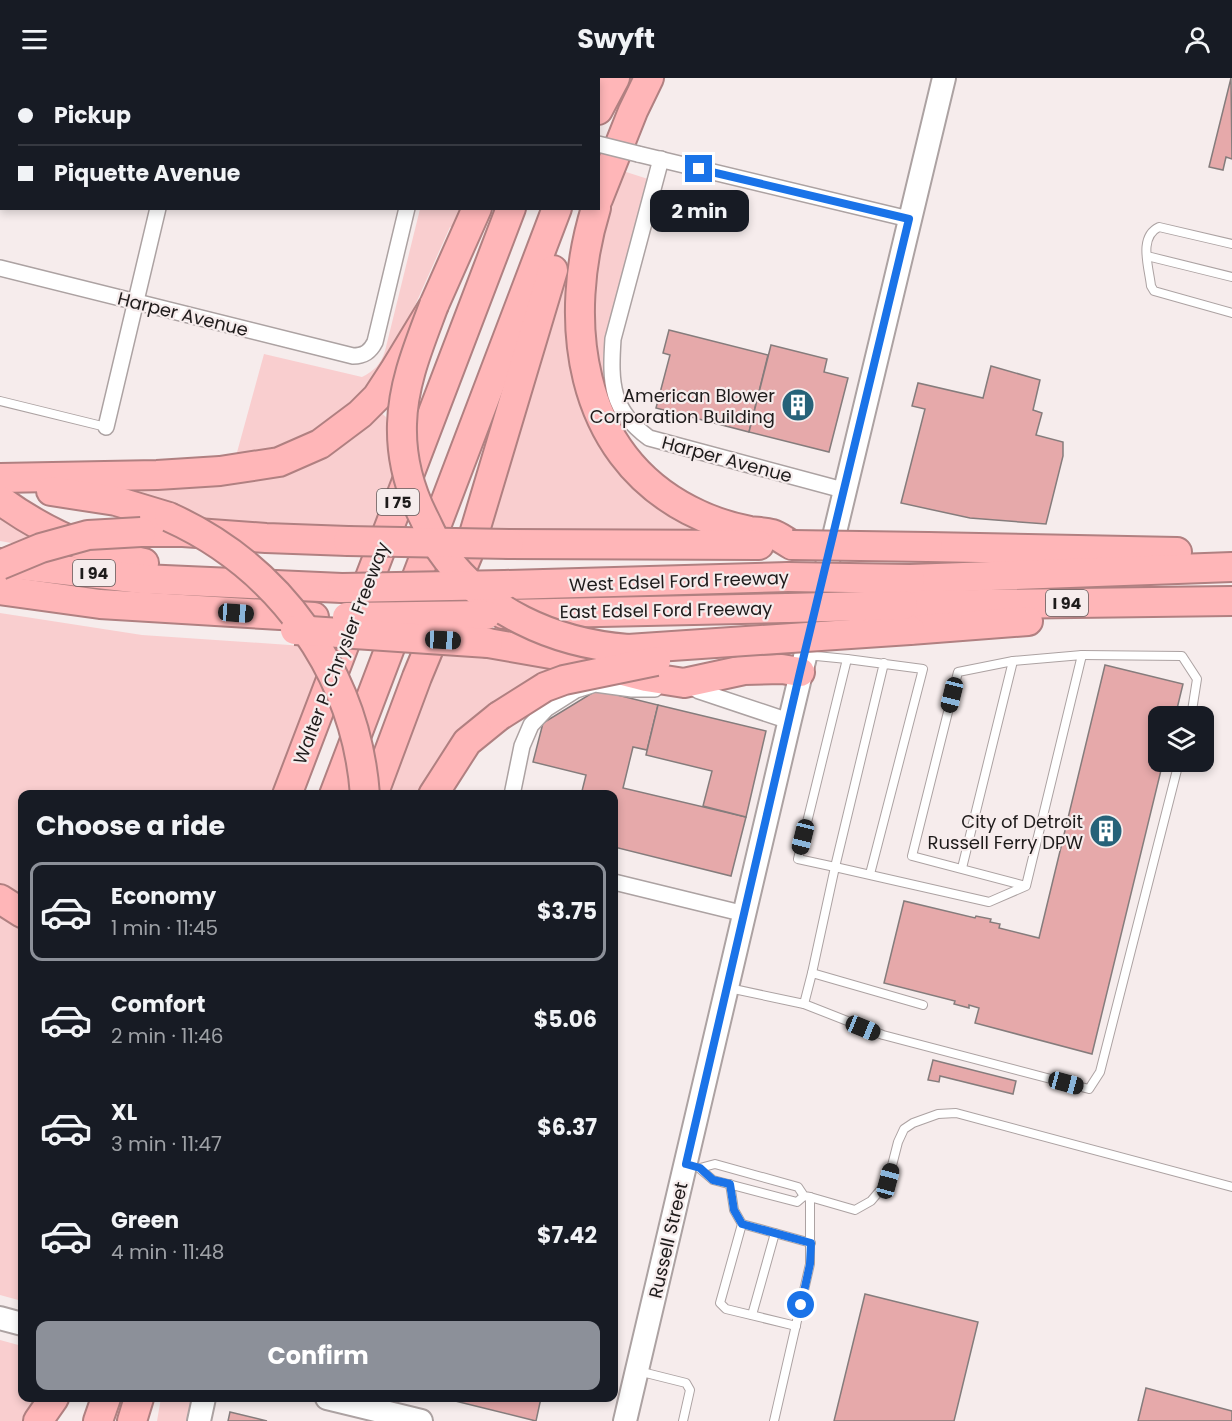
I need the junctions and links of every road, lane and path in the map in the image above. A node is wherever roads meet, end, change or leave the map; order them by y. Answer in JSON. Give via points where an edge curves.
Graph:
{"nodes":[{"id":1,"x":615,"y":78,"type":"edge"},
{"id":2,"x":649,"y":78,"type":"edge"},
{"id":3,"x":944,"y":78,"type":"edge"},
{"id":4,"x":600,"y":106,"type":"edge"},
{"id":5,"x":600,"y":144,"type":"edge"},
{"id":6,"x":661,"y":159,"type":"junction"},
{"id":7,"x":600,"y":193,"type":"edge"},
{"id":8,"x":158,"y":210,"type":"edge"},
{"id":9,"x":407,"y":210,"type":"edge"},
{"id":10,"x":476,"y":210,"type":"edge"},
{"id":11,"x":510,"y":210,"type":"edge"},
{"id":12,"x":556,"y":210,"type":"edge"},
{"id":13,"x":566,"y":210,"type":"edge"},
{"id":14,"x":596,"y":210,"type":"edge"},
{"id":15,"x":909,"y":219,"type":"junction"},
{"id":16,"x":1232,"y":244,"type":"edge"},
{"id":17,"x":1147,"y":256,"type":"junction"},
{"id":18,"x":0,"y":268,"type":"edge"},
{"id":19,"x":1232,"y":277,"type":"edge"},
{"id":20,"x":135,"y":302,"type":"junction"},
{"id":21,"x":434,"y":304,"type":"junction"},
{"id":22,"x":1232,"y":313,"type":"edge"},
{"id":23,"x":0,"y":401,"type":"edge"},
{"id":24,"x":106,"y":427,"type":"joint"},
{"id":25,"x":11,"y":482,"type":"edge"},
{"id":26,"x":843,"y":490,"type":"junction"},
{"id":27,"x":0,"y":500,"type":"edge"},
{"id":28,"x":731,"y":536,"type":"junction"},
{"id":29,"x":0,"y":564,"type":"edge"},
{"id":30,"x":1232,"y":567,"type":"edge"},
{"id":31,"x":189,"y":581,"type":"junction"},
{"id":32,"x":0,"y":590,"type":"edge"},
{"id":33,"x":1232,"y":602,"type":"edge"},
{"id":34,"x":100,"y":603,"type":"junction"},
{"id":35,"x":908,"y":605,"type":"junction"},
{"id":36,"x":0,"y":607,"type":"edge"},
{"id":37,"x":487,"y":629,"type":"junction"},
{"id":38,"x":770,"y":640,"type":"junction"},
{"id":39,"x":1083,"y":655,"type":"junction"},
{"id":40,"x":847,"y":659,"type":"junction"},
{"id":41,"x":1013,"y":661,"type":"junction"},
{"id":42,"x":802,"y":663,"type":"junction"},
{"id":43,"x":884,"y":663,"type":"junction"},
{"id":44,"x":684,"y":683,"type":"junction"},
{"id":45,"x":1193,"y":706,"type":"edge"},
{"id":46,"x":789,"y":721,"type":"junction"},
{"id":47,"x":1176,"y":772,"type":"edge"},
{"id":48,"x":289,"y":790,"type":"edge"},
{"id":49,"x":336,"y":790,"type":"edge"},
{"id":50,"x":365,"y":790,"type":"edge"},
{"id":51,"x":375,"y":790,"type":"edge"},
{"id":52,"x":436,"y":790,"type":"edge"},
{"id":53,"x":513,"y":790,"type":"edge"},
{"id":54,"x":836,"y":867,"type":"junction"},
{"id":55,"x":962,"y":868,"type":"junction"},
{"id":56,"x":870,"y":874,"type":"junction"},
{"id":57,"x":618,"y":883,"type":"edge"},
{"id":58,"x":1026,"y":886,"type":"junction"},
{"id":59,"x":0,"y":898,"type":"edge"},
{"id":60,"x":18,"y":910,"type":"edge"},
{"id":61,"x":745,"y":914,"type":"junction"},
{"id":62,"x":812,"y":973,"type":"junction"},
{"id":63,"x":727,"y":988,"type":"junction"},
{"id":64,"x":804,"y":1004,"type":"junction"},
{"id":65,"x":923,"y":1005,"type":"dead end"},
{"id":66,"x":693,"y":1166,"type":"junction"},
{"id":67,"x":730,"y":1184,"type":"junction"},
{"id":68,"x":1232,"y":1187,"type":"edge"},
{"id":69,"x":807,"y":1196,"type":"junction"},
{"id":70,"x":742,"y":1224,"type":"junction"},
{"id":71,"x":775,"y":1233,"type":"junction"},
{"id":72,"x":811,"y":1243,"type":"junction"},
{"id":73,"x":752,"y":1315,"type":"junction"},
{"id":74,"x":0,"y":1318,"type":"edge"},
{"id":75,"x":18,"y":1323,"type":"edge"},
{"id":76,"x":796,"y":1326,"type":"junction"},
{"id":77,"x":637,"y":1371,"type":"junction"},
{"id":78,"x":52,"y":1402,"type":"edge"},
{"id":79,"x":54,"y":1402,"type":"edge"},
{"id":80,"x":105,"y":1402,"type":"edge"},
{"id":81,"x":138,"y":1402,"type":"edge"},
{"id":82,"x":152,"y":1402,"type":"edge"},
{"id":83,"x":203,"y":1402,"type":"edge"},
{"id":84,"x":356,"y":1402,"type":"edge"},
{"id":85,"x":38,"y":1421,"type":"edge"},
{"id":86,"x":47,"y":1421,"type":"edge"},
{"id":87,"x":98,"y":1421,"type":"edge"},
{"id":88,"x":132,"y":1421,"type":"edge"},
{"id":89,"x":148,"y":1421,"type":"edge"},
{"id":90,"x":199,"y":1421,"type":"edge"},
{"id":91,"x":421,"y":1421,"type":"edge"},
{"id":92,"x":625,"y":1421,"type":"edge"},
{"id":93,"x":683,"y":1421,"type":"edge"},
{"id":94,"x":774,"y":1421,"type":"edge"}],
"edges":[{"from":1,"to":4,"type":"highway"},
{"from":2,"to":7,"type":"highway"},
{"from":3,"to":15,"type":"street","name":"Russell Street"},
{"from":5,"to":6,"type":"street","bridge":true},
{"from":6,"to":15,"type":"street"},
{"from":6,"to":26,"type":"street","name":"Harper Avenue","via":[[613,339],[611,370],[622,410],[633,426],[650,438]]},
{"from":8,"to":20,"type":"street"},
{"from":9,"to":20,"type":"street","name":"Harper Avenue","via":[[375,342],[366,354],[353,356]]},
{"from":10,"to":21,"type":"highway"},
{"from":11,"to":48,"type":"highway","name":"Walter P. Chrysler Freeway","number":"I 75"},
{"from":12,"to":49,"type":"highway","number":"I 75"},
{"from":13,"to":51,"type":"highway","via":[[562,238],[468,554]]},
{"from":14,"to":28,"type":"highway","via":[[580,289],[580,325],[589,388],[598,412],[628,462],[648,481]]},
{"from":15,"to":26,"type":"street","name":"Russell Street"},
{"from":16,"to":17,"type":"lane","via":[[1159,227],[1149,234]]},
{"from":17,"to":19,"type":"lane"},
{"from":17,"to":22,"type":"lane","via":[[1154,291]]},
{"from":18,"to":20,"type":"street","name":"Harper Avenue"},
{"from":20,"to":24,"type":"street"},
{"from":21,"to":25,"type":"highway","via":[[377,397],[338,432],[294,457],[220,471]]},
{"from":21,"to":38,"type":"highway","bridge":true,"via":[[408,378],[403,444],[419,508],[440,549],[465,578],[506,612],[540,630],[584,643],[646,649]]},
{"from":23,"to":24,"type":"lane"},
{"from":25,"to":50,"type":"highway","bridge":true,"via":[[116,501],[169,517],[236,555],[281,596],[321,652],[348,708]]},
{"from":26,"to":42,"type":"street","name":"Russell Street"},
{"from":27,"to":31,"type":"highway","via":[[45,531],[104,554],[165,566]]},
{"from":28,"to":29,"type":"highway","bridge":true,"via":[[509,544],[141,532],[88,535]]},
{"from":28,"to":30,"type":"highway","bridge":true,"via":[[792,545],[1174,552],[1196,554]]},
{"from":29,"to":31,"type":"highway","number":"I 94"},
{"from":30,"to":35,"type":"highway","name":"West Edsel Ford Freeway","number":"I 94"},
{"from":31,"to":35,"type":"highway","name":"West Edsel Ford Freeway","number":"I 94","bridge":true,"via":[[342,588],[788,577]]},
{"from":32,"to":34,"type":"highway","number":"I 94"},
{"from":33,"to":35,"type":"highway","via":[[1206,613],[1179,617],[1027,621]]},
{"from":34,"to":36,"type":"highway","via":[[85,612],[50,614]]},
{"from":34,"to":37,"type":"highway","name":"East Edsel Ford Freeway","number":"I 94","bridge":true,"via":[[258,614],[305,623]]},
{"from":35,"to":37,"type":"highway","name":"East Edsel Ford Freeway","number":"I 94","bridge":true,"via":[[788,608]]},
{"from":35,"to":38,"type":"highway","bridge":true},
{"from":37,"to":44,"type":"highway","via":[[568,657]]},
{"from":38,"to":52,"type":"highway","bridge":true,"via":[[582,675],[545,687],[467,742]]},
{"from":39,"to":41,"type":"lane"},
{"from":39,"to":45,"type":"lane","via":[[1182,656],[1197,679]]},
{"from":39,"to":58,"type":"lane"},
{"from":40,"to":42,"type":"lane"},
{"from":40,"to":43,"type":"lane"},
{"from":40,"to":54,"type":"lane","via":[[798,859]]},
{"from":41,"to":55,"type":"lane"},
{"from":41,"to":55,"type":"lane","via":[[958,672],[912,856]]},
{"from":42,"to":44,"type":"highway"},
{"from":42,"to":46,"type":"street","name":"Russell Street"},
{"from":43,"to":54,"type":"lane"},
{"from":43,"to":56,"type":"lane","via":[[923,669]]},
{"from":44,"to":46,"type":"street"},
{"from":44,"to":53,"type":"street","via":[[654,689],[596,684],[576,690],[546,709],[531,725],[522,746]]},
{"from":46,"to":61,"type":"street","name":"Russell Street"},
{"from":47,"to":64,"type":"lane","via":[[1100,1072],[1089,1089],[883,1035]]},
{"from":54,"to":56,"type":"lane"},
{"from":54,"to":62,"type":"lane"},
{"from":55,"to":58,"type":"lane"},
{"from":56,"to":58,"type":"lane","via":[[989,902]]},
{"from":57,"to":61,"type":"street"},
{"from":59,"to":60,"type":"highway"},
{"from":61,"to":63,"type":"street","name":"Russell Street"},
{"from":62,"to":64,"type":"lane"},
{"from":62,"to":65,"type":"lane"},
{"from":63,"to":64,"type":"lane"},
{"from":63,"to":66,"type":"street","name":"Russell Street"},
{"from":66,"to":67,"type":"lane","via":[[713,1180]]},
{"from":66,"to":69,"type":"lane","via":[[715,1164],[798,1187]]},
{"from":66,"to":77,"type":"street","name":"Russell Street"},
{"from":67,"to":69,"type":"lane","via":[[797,1202]]},
{"from":67,"to":70,"type":"lane","via":[[734,1210]]},
{"from":68,"to":69,"type":"lane","via":[[956,1113],[938,1114],[904,1129],[888,1181],[871,1201],[855,1210]]},
{"from":69,"to":72,"type":"lane"},
{"from":70,"to":71,"type":"lane"},
{"from":70,"to":73,"type":"lane","via":[[720,1303],[726,1309]]},
{"from":71,"to":72,"type":"lane"},
{"from":71,"to":73,"type":"lane"},
{"from":72,"to":76,"type":"lane"},
{"from":73,"to":76,"type":"lane"},
{"from":74,"to":75,"type":"street"},
{"from":76,"to":94,"type":"lane"},
{"from":77,"to":92,"type":"street","name":"Russell Street"},
{"from":77,"to":93,"type":"lane","via":[[686,1383],[690,1390]]},
{"from":78,"to":85,"type":"highway"},
{"from":79,"to":86,"type":"highway"},
{"from":80,"to":87,"type":"highway"},
{"from":81,"to":88,"type":"highway"},
{"from":82,"to":89,"type":"highway"},
{"from":83,"to":90,"type":"street"},
{"from":84,"to":91,"type":"street"}]}
